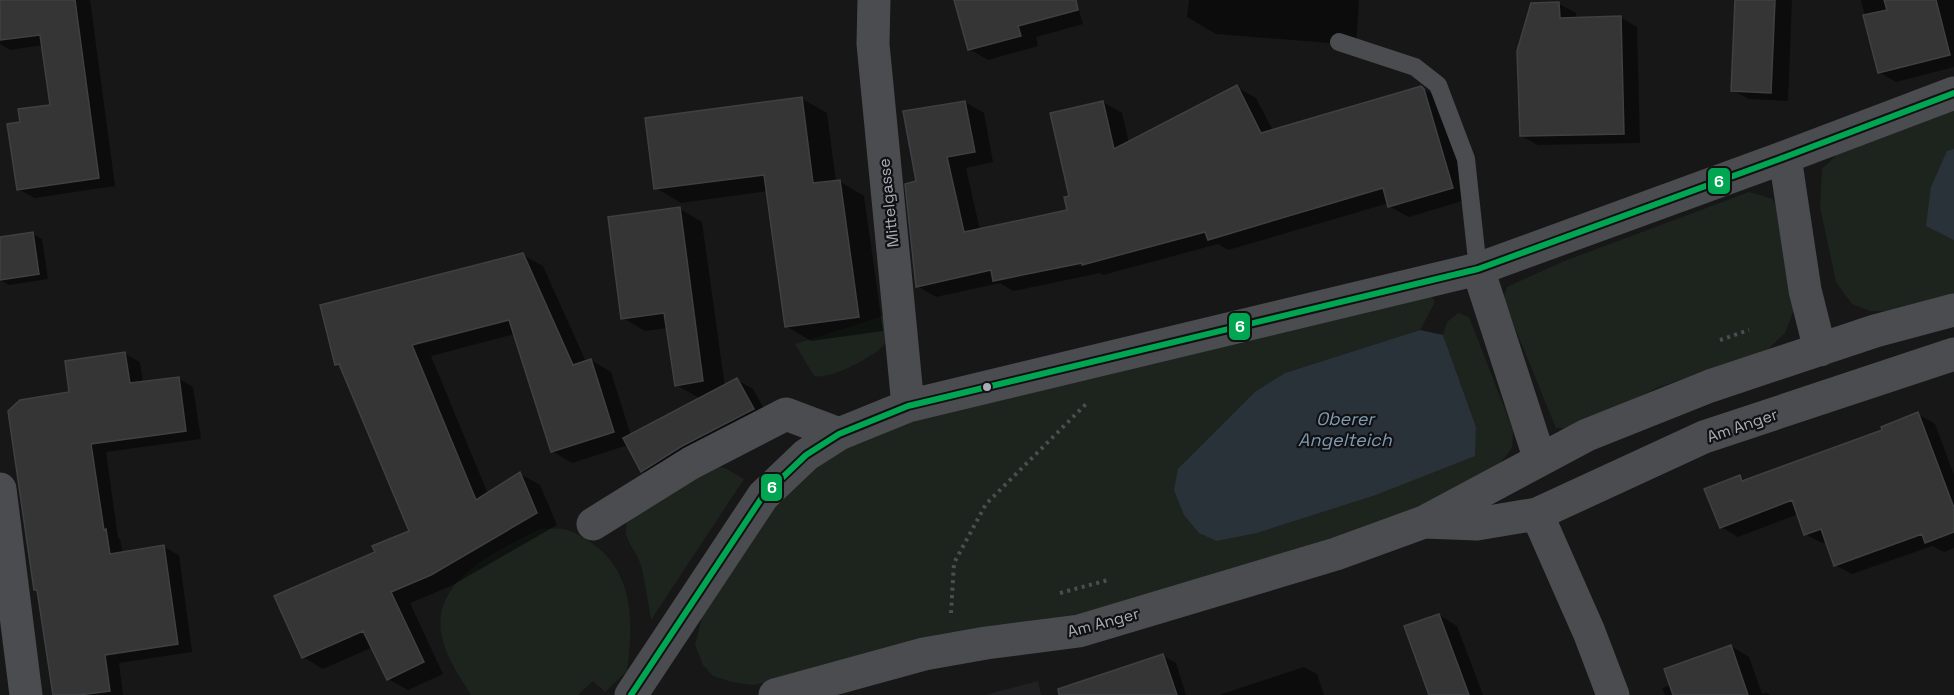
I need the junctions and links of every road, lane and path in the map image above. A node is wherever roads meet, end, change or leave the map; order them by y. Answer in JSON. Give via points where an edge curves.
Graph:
{"nodes":[{"id":1,"x":874,"y":0,"type":"edge"},
{"id":2,"x":1339,"y":42,"type":"dead end"},
{"id":3,"x":1954,"y":93,"type":"edge"},
{"id":4,"x":1785,"y":157,"type":"junction"},
{"id":5,"x":1478,"y":269,"type":"junction"},
{"id":6,"x":1954,"y":310,"type":"edge"},
{"id":7,"x":1811,"y":315,"type":"junction"},
{"id":8,"x":1715,"y":342,"type":"dead end"},
{"id":9,"x":1820,"y":350,"type":"junction"},
{"id":10,"x":1954,"y":354,"type":"edge"},
{"id":11,"x":1107,"y":358,"type":"junction"},
{"id":12,"x":908,"y":406,"type":"junction"},
{"id":13,"x":839,"y":434,"type":"junction"},
{"id":14,"x":1540,"y":460,"type":"junction"},
{"id":15,"x":0,"y":489,"type":"edge"},
{"id":16,"x":1537,"y":514,"type":"junction"},
{"id":17,"x":1424,"y":522,"type":"junction"},
{"id":18,"x":593,"y":525,"type":"dead end"},
{"id":19,"x":1115,"y":578,"type":"dead end"},
{"id":20,"x":1059,"y":593,"type":"dead end"},
{"id":21,"x":948,"y":649,"type":"junction"},
{"id":22,"x":26,"y":695,"type":"edge"},
{"id":23,"x":632,"y":695,"type":"edge"},
{"id":24,"x":776,"y":695,"type":"edge"},
{"id":25,"x":1613,"y":695,"type":"edge"}],
"edges":[{"from":1,"to":12,"type":"street","name":"Mittelgasse","via":[[873,44]]},
{"from":2,"to":5,"type":"lane","via":[[1415,67],[1438,85],[1466,159]]},
{"from":3,"to":4,"type":"street"},
{"from":4,"to":5,"type":"street"},
{"from":4,"to":7,"type":"street"},
{"from":5,"to":11,"type":"street"},
{"from":5,"to":14,"type":"street"},
{"from":6,"to":9,"type":"street","name":"Am Anger"},
{"from":7,"to":8,"type":"path"},
{"from":7,"to":9,"type":"street"},
{"from":9,"to":14,"type":"street","name":"Am Anger","via":[[1710,386],[1587,435]]},
{"from":10,"to":16,"type":"street","name":"Am Anger","via":[[1704,437]]},
{"from":11,"to":12,"type":"street"},
{"from":11,"to":21,"type":"path","via":[[1112,383],[1079,409],[986,504],[954,563]]},
{"from":12,"to":13,"type":"street"},
{"from":13,"to":18,"type":"street","via":[[786,414],[692,463]]},
{"from":13,"to":23,"type":"street","via":[[806,455],[763,496]]},
{"from":14,"to":17,"type":"street","name":"Am Anger"},
{"from":15,"to":22,"type":"street"},
{"from":16,"to":17,"type":"street","name":"Am Anger","via":[[1477,525]]},
{"from":16,"to":25,"type":"street"},
{"from":17,"to":21,"type":"street","name":"Am Anger","via":[[1336,554],[1078,631]]},
{"from":19,"to":20,"type":"path"},
{"from":21,"to":24,"type":"street","name":"Am Anger"}]}
